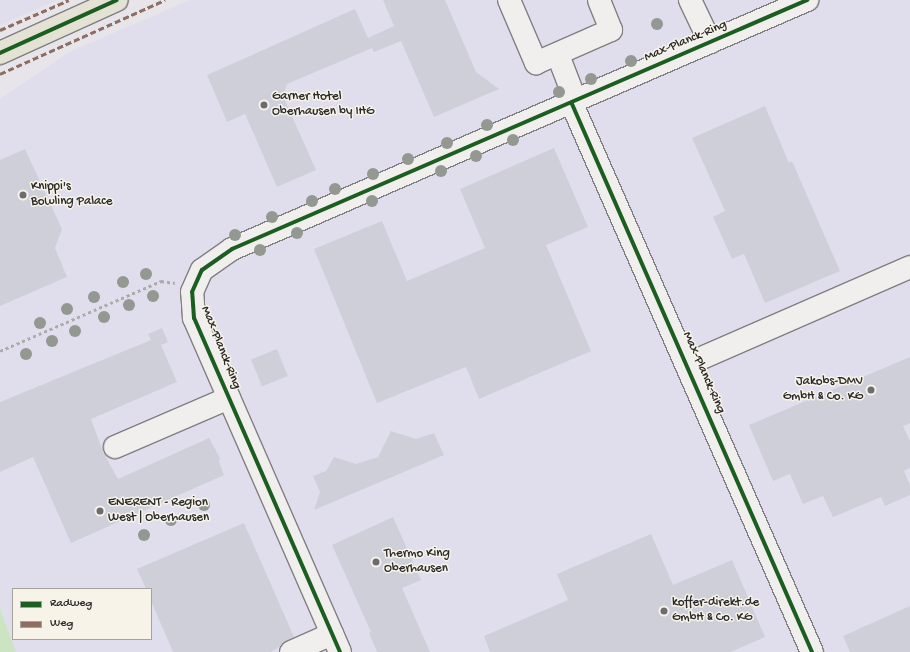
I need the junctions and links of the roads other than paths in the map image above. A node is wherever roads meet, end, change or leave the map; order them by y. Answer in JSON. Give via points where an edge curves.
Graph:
{"nodes":[{"id":1,"x":118,"y":0,"type":"edge"},
{"id":2,"x":509,"y":0,"type":"edge"},
{"id":3,"x":599,"y":0,"type":"edge"},
{"id":4,"x":690,"y":0,"type":"edge"},
{"id":5,"x":807,"y":0,"type":"edge"},
{"id":6,"x":710,"y":42,"type":"junction"},
{"id":7,"x":0,"y":52,"type":"edge"},
{"id":8,"x":558,"y":55,"type":"junction"},
{"id":9,"x":574,"y":103,"type":"junction"},
{"id":10,"x":910,"y":267,"type":"edge"},
{"id":11,"x":688,"y":364,"type":"junction"},
{"id":12,"x":229,"y":398,"type":"junction"},
{"id":13,"x":115,"y":447,"type":"dead end"},
{"id":14,"x":336,"y":643,"type":"edge"},
{"id":15,"x":291,"y":652,"type":"edge"},
{"id":16,"x":812,"y":652,"type":"edge"}],
"edges":[{"from":1,"to":7,"type":"main road"},
{"from":2,"to":8,"type":"street","via":[[536,63]]},
{"from":3,"to":8,"type":"street","via":[[611,30]]},
{"from":4,"to":6,"type":"street","name":"Max-Planck-Ring"},
{"from":5,"to":6,"type":"street","name":"Max-Planck-Ring"},
{"from":6,"to":9,"type":"street","name":"Max-Planck-Ring"},
{"from":8,"to":9,"type":"street"},
{"from":9,"to":11,"type":"street","name":"Max-Planck-Ring"},
{"from":9,"to":12,"type":"street","name":"Max-Planck-Ring","via":[[232,250],[207,265],[194,286],[194,318]]},
{"from":10,"to":11,"type":"street","name":"Max-Planck-Ring"},
{"from":11,"to":16,"type":"street","name":"Max-Planck-Ring"},
{"from":12,"to":13,"type":"street"},
{"from":12,"to":14,"type":"street","name":"Max-Planck-Ring"},
{"from":14,"to":15,"type":"street"}]}
